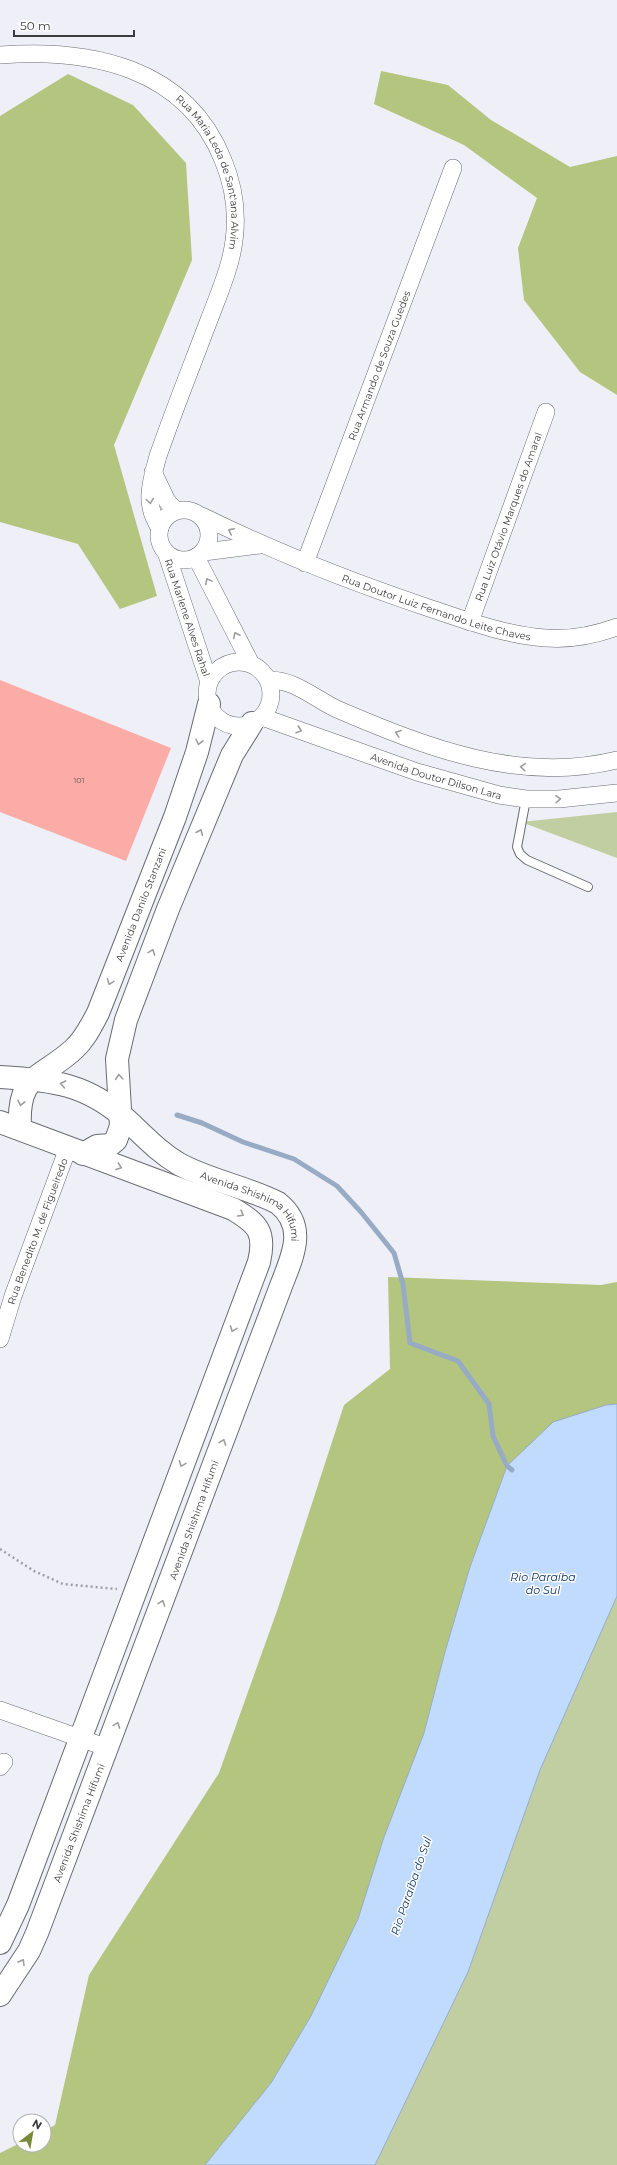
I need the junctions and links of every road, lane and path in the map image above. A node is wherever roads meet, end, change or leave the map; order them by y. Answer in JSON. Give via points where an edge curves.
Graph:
{"nodes":[{"id":1,"x":26,"y":53,"type":"junction"},
{"id":2,"x":0,"y":55,"type":"edge"},
{"id":3,"x":0,"y":66,"type":"edge"},
{"id":4,"x":453,"y":168,"type":"dead end"},
{"id":5,"x":546,"y":412,"type":"dead end"},
{"id":6,"x":153,"y":472,"type":"junction"},
{"id":7,"x":176,"y":510,"type":"junction"},
{"id":8,"x":202,"y":516,"type":"junction"},
{"id":9,"x":160,"y":528,"type":"junction"},
{"id":10,"x":260,"y":545,"type":"junction"},
{"id":11,"x":166,"y":552,"type":"junction"},
{"id":12,"x":200,"y":555,"type":"junction"},
{"id":13,"x":305,"y":563,"type":"junction"},
{"id":14,"x":470,"y":622,"type":"junction"},
{"id":15,"x":617,"y":627,"type":"edge"},
{"id":16,"x":251,"y":664,"type":"junction"},
{"id":17,"x":268,"y":680,"type":"junction"},
{"id":18,"x":209,"y":682,"type":"junction"},
{"id":19,"x":209,"y":704,"type":"junction"},
{"id":20,"x":257,"y":720,"type":"junction"},
{"id":21,"x":617,"y":760,"type":"edge"},
{"id":22,"x":617,"y":793,"type":"edge"},
{"id":23,"x":526,"y":799,"type":"junction"},
{"id":24,"x":588,"y":887,"type":"dead end"},
{"id":25,"x":16,"y":1078,"type":"edge"},
{"id":26,"x":125,"y":1118,"type":"junction"},
{"id":27,"x":0,"y":1122,"type":"edge"},
{"id":28,"x":20,"y":1129,"type":"junction"},
{"id":29,"x":76,"y":1151,"type":"junction"},
{"id":30,"x":13,"y":1296,"type":"junction"},
{"id":31,"x":0,"y":1312,"type":"edge"},
{"id":32,"x":0,"y":1339,"type":"edge"},
{"id":33,"x":0,"y":1549,"type":"edge"},
{"id":34,"x":135,"y":1590,"type":"junction"},
{"id":35,"x":0,"y":1710,"type":"edge"},
{"id":36,"x":81,"y":1738,"type":"junction"},
{"id":37,"x":108,"y":1748,"type":"junction"},
{"id":38,"x":0,"y":1943,"type":"edge"},
{"id":39,"x":0,"y":1995,"type":"edge"}],
"edges":[{"from":1,"to":2,"type":"street","name":"Rua Maria Leda de Sant'ana Alvim"},
{"from":1,"to":3,"type":"street"},
{"from":1,"to":6,"type":"street","name":"Rua Maria Leda de Sant'ana Alvim","via":[[68,54],[106,61],[136,71],[171,90],[198,115],[210,134],[219,150],[233,189],[235,226],[231,257]]},
{"from":4,"to":13,"type":"street","name":"Rua Armando de Souza Guedes"},
{"from":5,"to":14,"type":"street","name":"Rua Luiz Otávio Marques do Amaral"},
{"from":6,"to":7,"type":"street","via":[[167,501]]},
{"from":6,"to":9,"type":"street","name":"Rua Maria Leda de Sant'ana Alvim","one_way":true,"via":[[149,503]]},
{"from":7,"to":8,"type":"street","via":[[186,509]]},
{"from":7,"to":9,"type":"street","via":[[166,516]]},
{"from":10,"to":8,"type":"street","name":"Rua Doutor Luiz Fernando Leite Chaves","one_way":true},
{"from":8,"to":12,"type":"street","via":[[209,531],[209,539]]},
{"from":9,"to":11,"type":"street","via":[[160,541]]},
{"from":10,"to":12,"type":"street","name":"Rua Doutor Luiz Fernando Leite Chaves"},
{"from":10,"to":13,"type":"street","name":"Rua Doutor Luiz Fernando Leite Chaves"},
{"from":11,"to":12,"type":"street","via":[[180,560]]},
{"from":11,"to":18,"type":"street","name":"Rua Marlene Alves Rahal"},
{"from":16,"to":12,"type":"street","one_way":true},
{"from":13,"to":14,"type":"street","name":"Rua Doutor Luiz Fernando Leite Chaves"},
{"from":14,"to":15,"type":"street","name":"Rua Doutor Luiz Fernando Leite Chaves","via":[[500,631],[552,638],[572,638]]},
{"from":16,"to":17,"type":"street","via":[[264,673]]},
{"from":16,"to":18,"type":"street","via":[[231,662],[214,673]]},
{"from":17,"to":20,"type":"street","via":[[271,699]]},
{"from":21,"to":17,"type":"street","one_way":true,"via":[[594,765],[534,768],[483,762],[365,721],[286,681]]},
{"from":18,"to":19,"type":"street"},
{"from":19,"to":20,"type":"street","via":[[213,712],[226,723],[239,725]]},
{"from":19,"to":25,"type":"street","name":"Avenida Danilo Stanzani","one_way":true,"via":[[197,752],[175,817],[89,1031],[76,1048]]},
{"from":20,"to":23,"type":"street","name":"Avenida Doutor Dilson Lara","one_way":true,"via":[[446,781],[499,795]]},
{"from":26,"to":20,"type":"street","one_way":true,"via":[[117,1059],[126,1020],[168,908],[229,762]]},
{"from":23,"to":22,"type":"street","name":"Avenida Doutor Dilson Lara","one_way":true,"via":[[558,799]]},
{"from":23,"to":24,"type":"lane","via":[[517,847],[520,854],[527,860]]},
{"from":26,"to":25,"type":"street","name":"Avenida Shishima Hifumi","one_way":true,"via":[[90,1094],[73,1086]]},
{"from":25,"to":28,"type":"street","one_way":true,"via":[[24,1090]]},
{"from":26,"to":29,"type":"street","via":[[116,1140],[110,1145]]},
{"from":37,"to":26,"type":"street","name":"Avenida Shishima Hifumi","one_way":true,"via":[[283,1280],[296,1237],[289,1214],[278,1203],[181,1165],[157,1150]]},
{"from":27,"to":28,"type":"street","name":"Avenida Shishima Hifumi"},
{"from":28,"to":29,"type":"street","name":"Avenida Shishima Hifumi"},
{"from":29,"to":30,"type":"street","name":"Rua Benedito M. de Figueiredo"},
{"from":29,"to":34,"type":"street","name":"Avenida Shishima Hifumi","one_way":true,"via":[[233,1210],[256,1225],[262,1242],[259,1262]]},
{"from":30,"to":31,"type":"street"},
{"from":30,"to":32,"type":"street","name":"Rua Benedito M. de Figueiredo"},
{"from":33,"to":34,"type":"path","via":[[34,1571],[63,1584]]},
{"from":34,"to":36,"type":"street","name":"Avenida Shishima Hifumi"},
{"from":35,"to":36,"type":"street"},
{"from":36,"to":37,"type":"street"},
{"from":36,"to":38,"type":"street","name":"Avenida Shishima Hifumi","via":[[18,1905]]},
{"from":39,"to":37,"type":"street","name":"Avenida Shishima Hifumi","one_way":true,"via":[[25,1957],[37,1932]]}]}
